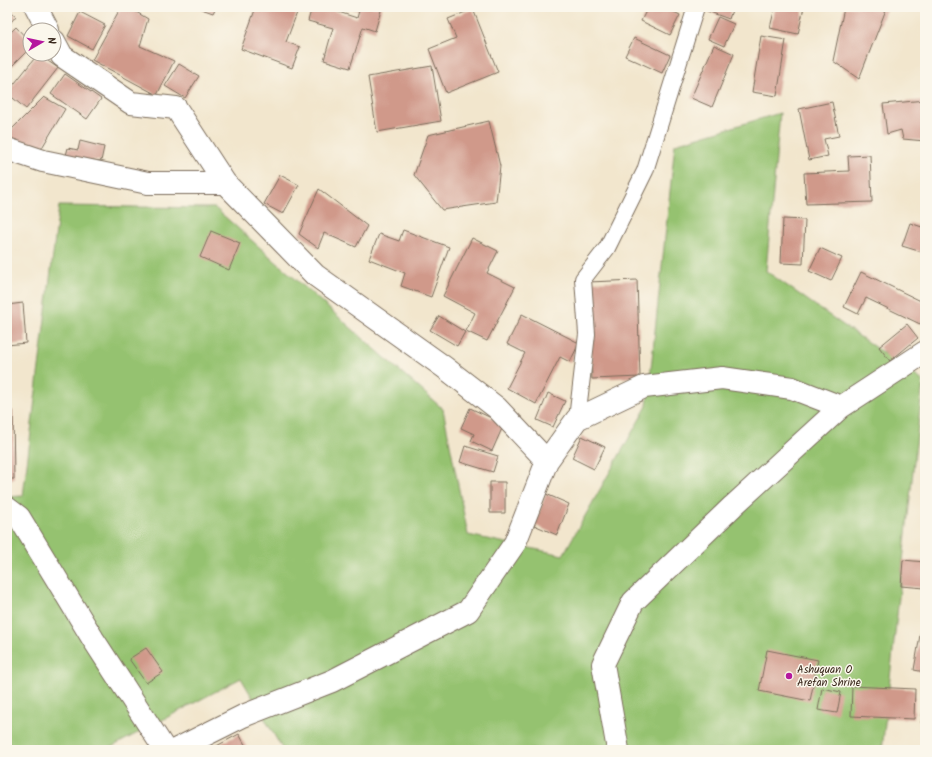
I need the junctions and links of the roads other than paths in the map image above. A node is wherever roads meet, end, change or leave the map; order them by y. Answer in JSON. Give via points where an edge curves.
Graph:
{"nodes":[{"id":1,"x":36,"y":7,"type":"edge"},
{"id":2,"x":696,"y":7,"type":"edge"},
{"id":3,"x":44,"y":22,"type":"edge"},
{"id":4,"x":62,"y":56,"type":"edge"},
{"id":5,"x":7,"y":149,"type":"edge"},
{"id":6,"x":225,"y":183,"type":"junction"},
{"id":7,"x":925,"y":352,"type":"edge"},
{"id":8,"x":841,"y":407,"type":"junction"},
{"id":9,"x":577,"y":419,"type":"junction"},
{"id":10,"x":547,"y":461,"type":"junction"},
{"id":11,"x":7,"y":508,"type":"edge"},
{"id":12,"x":165,"y":750,"type":"edge"},
{"id":13,"x":175,"y":750,"type":"edge"},
{"id":14,"x":618,"y":750,"type":"edge"}],
"edges":[{"from":1,"to":3,"type":"street"},
{"from":2,"to":9,"type":"lane","via":[[645,171],[607,248],[583,280],[587,334]]},
{"from":4,"to":6,"type":"street","via":[[131,103],[176,108]]},
{"from":5,"to":6,"type":"street","via":[[43,161],[148,183]]},
{"from":6,"to":10,"type":"street","via":[[315,275],[497,408]]},
{"from":7,"to":8,"type":"street"},
{"from":8,"to":9,"type":"street","via":[[792,388],[722,378],[644,387]]},
{"from":8,"to":14,"type":"street","via":[[633,602],[603,664]]},
{"from":9,"to":10,"type":"street"},
{"from":10,"to":13,"type":"street","via":[[516,543],[468,611],[332,681],[243,716]]},
{"from":11,"to":12,"type":"street","via":[[19,517]]}]}
